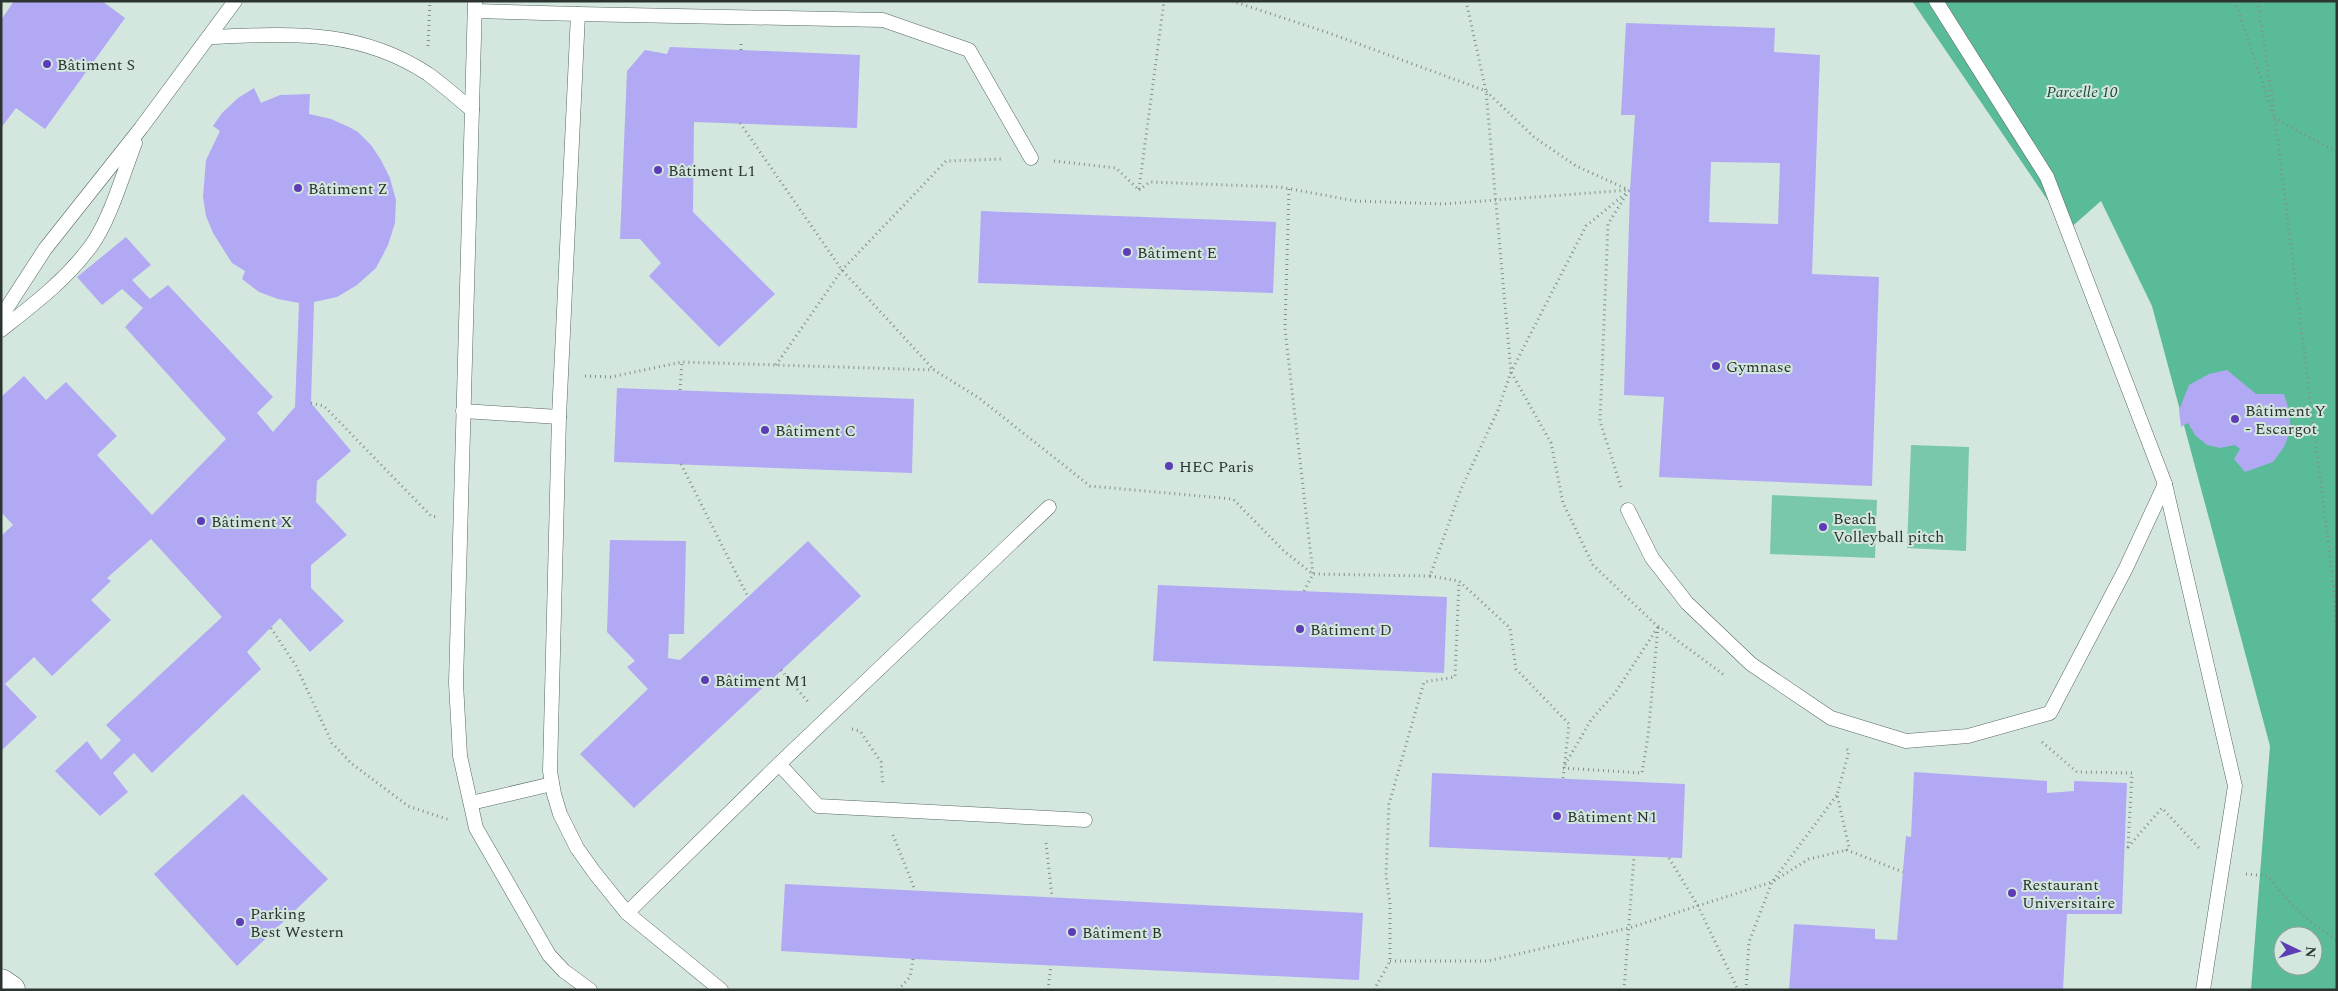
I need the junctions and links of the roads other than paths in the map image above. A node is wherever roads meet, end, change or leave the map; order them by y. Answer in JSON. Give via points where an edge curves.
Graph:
{"nodes":[{"id":1,"x":235,"y":1,"type":"edge"},
{"id":2,"x":1936,"y":1,"type":"edge"},
{"id":3,"x":475,"y":6,"type":"edge"},
{"id":4,"x":578,"y":14,"type":"junction"},
{"id":5,"x":210,"y":37,"type":"junction"},
{"id":6,"x":472,"y":110,"type":"junction"},
{"id":7,"x":141,"y":128,"type":"junction"},
{"id":8,"x":1032,"y":158,"type":"road end"},
{"id":9,"x":1,"y":317,"type":"edge"},
{"id":10,"x":1,"y":330,"type":"edge"},
{"id":11,"x":463,"y":411,"type":"junction"},
{"id":12,"x":559,"y":417,"type":"junction"},
{"id":13,"x":2164,"y":484,"type":"junction"},
{"id":14,"x":1049,"y":507,"type":"dead end"},
{"id":15,"x":1628,"y":510,"type":"road end"},
{"id":16,"x":779,"y":764,"type":"junction"},
{"id":17,"x":552,"y":784,"type":"junction"},
{"id":18,"x":471,"y":803,"type":"junction"},
{"id":19,"x":1085,"y":820,"type":"dead end"},
{"id":20,"x":627,"y":912,"type":"junction"},
{"id":21,"x":1,"y":983,"type":"edge"},
{"id":22,"x":11,"y":990,"type":"edge"},
{"id":23,"x":590,"y":990,"type":"edge"},
{"id":24,"x":721,"y":990,"type":"edge"},
{"id":25,"x":2203,"y":990,"type":"edge"}],
"edges":[{"from":1,"to":5,"type":"lane"},
{"from":2,"to":13,"type":"lane","via":[[2047,177]]},
{"from":3,"to":4,"type":"lane"},
{"from":3,"to":6,"type":"lane"},
{"from":4,"to":8,"type":"lane","via":[[883,20],[969,50]]},
{"from":4,"to":12,"type":"lane"},
{"from":5,"to":6,"type":"lane","via":[[278,35],[363,43],[427,74]]},
{"from":5,"to":7,"type":"lane"},
{"from":6,"to":11,"type":"lane"},
{"from":7,"to":9,"type":"lane","via":[[45,249]]},
{"from":7,"to":10,"type":"lane","via":[[92,244],[63,280]]},
{"from":11,"to":12,"type":"lane"},
{"from":11,"to":18,"type":"lane","via":[[457,729]]},
{"from":12,"to":17,"type":"lane"},
{"from":13,"to":15,"type":"lane","via":[[2126,568],[2050,713],[1968,736],[1906,741],[1830,718],[1751,664],[1687,603],[1652,558]]},
{"from":13,"to":25,"type":"lane","via":[[2235,786]]},
{"from":14,"to":16,"type":"lane"},
{"from":16,"to":19,"type":"lane","via":[[818,806]]},
{"from":16,"to":20,"type":"lane"},
{"from":17,"to":18,"type":"lane"},
{"from":17,"to":20,"type":"lane","via":[[560,814],[577,848]]},
{"from":18,"to":23,"type":"lane","via":[[476,828],[549,955]]},
{"from":20,"to":24,"type":"lane"},
{"from":21,"to":22,"type":"main road"}]}
